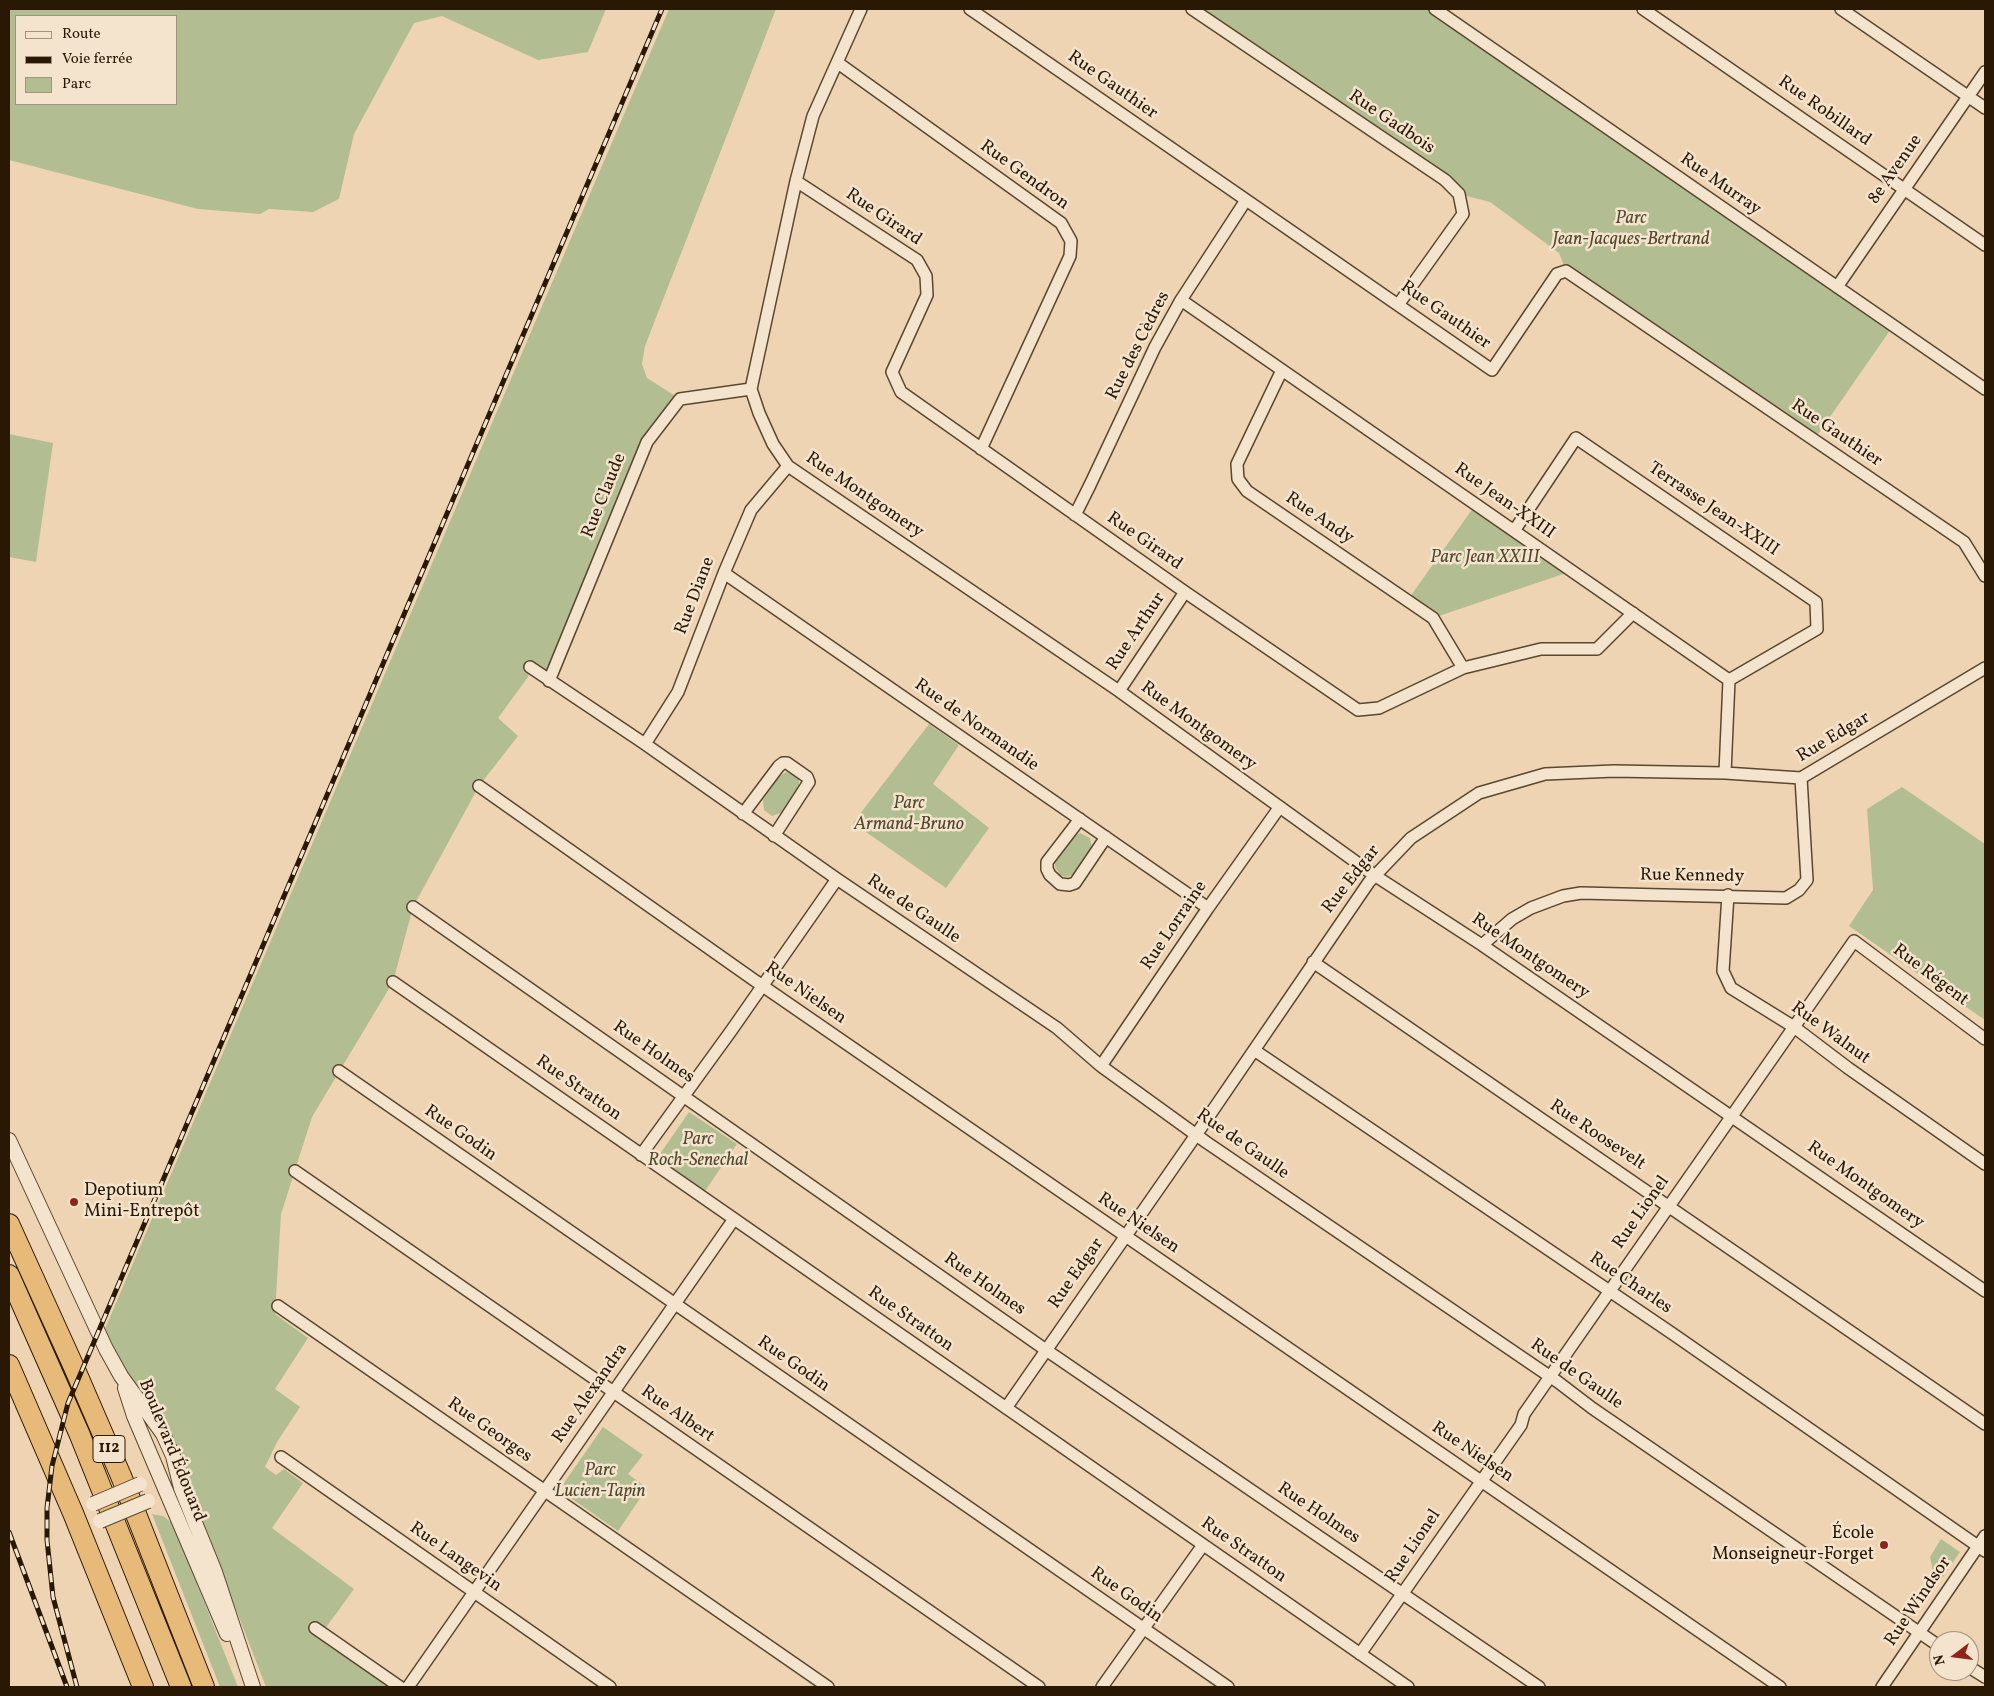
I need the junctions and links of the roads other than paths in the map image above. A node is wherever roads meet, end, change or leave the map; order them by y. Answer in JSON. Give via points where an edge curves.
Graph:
{"nodes":[{"id":1,"x":861,"y":9,"type":"edge"},
{"id":2,"x":970,"y":9,"type":"edge"},
{"id":3,"x":1192,"y":9,"type":"edge"},
{"id":4,"x":1435,"y":9,"type":"edge"},
{"id":5,"x":1643,"y":9,"type":"edge"},
{"id":6,"x":1841,"y":9,"type":"edge"},
{"id":7,"x":1449,"y":13,"type":"edge"},
{"id":8,"x":838,"y":63,"type":"junction"},
{"id":9,"x":1985,"y":72,"type":"edge"},
{"id":10,"x":1968,"y":97,"type":"junction"},
{"id":11,"x":1985,"y":108,"type":"edge"},
{"id":12,"x":796,"y":181,"type":"junction"},
{"id":13,"x":1904,"y":189,"type":"junction"},
{"id":14,"x":1246,"y":200,"type":"junction"},
{"id":15,"x":1985,"y":245,"type":"edge"},
{"id":16,"x":1837,"y":287,"type":"junction"},
{"id":17,"x":1182,"y":300,"type":"junction"},
{"id":18,"x":1398,"y":305,"type":"junction"},
{"id":19,"x":1282,"y":370,"type":"junction"},
{"id":20,"x":751,"y":388,"type":"junction"},
{"id":21,"x":1985,"y":390,"type":"edge"},
{"id":22,"x":981,"y":449,"type":"junction"},
{"id":23,"x":788,"y":466,"type":"junction"},
{"id":24,"x":1075,"y":514,"type":"junction"},
{"id":25,"x":1514,"y":531,"type":"junction"},
{"id":26,"x":724,"y":573,"type":"junction"},
{"id":27,"x":1985,"y":576,"type":"edge"},
{"id":28,"x":1185,"y":592,"type":"junction"},
{"id":29,"x":1633,"y":613,"type":"junction"},
{"id":30,"x":530,"y":667,"type":"dead end"},
{"id":31,"x":1463,"y":668,"type":"junction"},
{"id":32,"x":1985,"y":668,"type":"edge"},
{"id":33,"x":1729,"y":680,"type":"junction"},
{"id":34,"x":549,"y":681,"type":"junction"},
{"id":35,"x":1119,"y":690,"type":"junction"},
{"id":36,"x":645,"y":744,"type":"junction"},
{"id":37,"x":1725,"y":773,"type":"junction"},
{"id":38,"x":1801,"y":778,"type":"junction"},
{"id":39,"x":479,"y":786,"type":"dead end"},
{"id":40,"x":1279,"y":808,"type":"junction"},
{"id":41,"x":744,"y":814,"type":"junction"},
{"id":42,"x":1080,"y":819,"type":"junction"},
{"id":43,"x":774,"y":836,"type":"junction"},
{"id":44,"x":1106,"y":837,"type":"junction"},
{"id":45,"x":1374,"y":875,"type":"junction"},
{"id":46,"x":837,"y":880,"type":"junction"},
{"id":47,"x":1728,"y":896,"type":"junction"},
{"id":48,"x":414,"y":907,"type":"dead end"},
{"id":49,"x":1208,"y":908,"type":"junction"},
{"id":50,"x":1854,"y":941,"type":"joint"},
{"id":51,"x":1482,"y":945,"type":"junction"},
{"id":52,"x":1313,"y":962,"type":"junction"},
{"id":53,"x":393,"y":982,"type":"dead end"},
{"id":54,"x":762,"y":986,"type":"junction"},
{"id":55,"x":1794,"y":1027,"type":"junction"},
{"id":56,"x":1985,"y":1039,"type":"edge"},
{"id":57,"x":1254,"y":1050,"type":"junction"},
{"id":58,"x":1101,"y":1066,"type":"junction"},
{"id":59,"x":339,"y":1071,"type":"dead end"},
{"id":60,"x":684,"y":1097,"type":"junction"},
{"id":61,"x":1732,"y":1116,"type":"junction"},
{"id":62,"x":1196,"y":1135,"type":"junction"},
{"id":63,"x":9,"y":1140,"type":"edge"},
{"id":64,"x":641,"y":1155,"type":"junction"},
{"id":65,"x":1985,"y":1164,"type":"edge"},
{"id":66,"x":295,"y":1170,"type":"dead end"},
{"id":67,"x":1669,"y":1206,"type":"junction"},
{"id":68,"x":734,"y":1219,"type":"junction"},
{"id":69,"x":9,"y":1224,"type":"edge"},
{"id":70,"x":1124,"y":1236,"type":"junction"},
{"id":71,"x":9,"y":1275,"type":"edge"},
{"id":72,"x":1609,"y":1291,"type":"junction"},
{"id":73,"x":1985,"y":1291,"type":"edge"},
{"id":74,"x":675,"y":1304,"type":"junction"},
{"id":75,"x":278,"y":1306,"type":"dead end"},
{"id":76,"x":1046,"y":1350,"type":"junction"},
{"id":77,"x":9,"y":1365,"type":"edge"},
{"id":78,"x":121,"y":1376,"type":"junction"},
{"id":79,"x":1550,"y":1377,"type":"junction"},
{"id":80,"x":614,"y":1392,"type":"junction"},
{"id":81,"x":1006,"y":1408,"type":"junction"},
{"id":82,"x":1985,"y":1424,"type":"edge"},
{"id":83,"x":281,"y":1457,"type":"dead end"},
{"id":84,"x":176,"y":1469,"type":"junction"},
{"id":85,"x":160,"y":1476,"type":"junction"},
{"id":86,"x":1481,"y":1480,"type":"junction"},
{"id":87,"x":181,"y":1488,"type":"junction"},
{"id":88,"x":544,"y":1491,"type":"junction"},
{"id":89,"x":167,"y":1494,"type":"junction"},
{"id":90,"x":76,"y":1522,"type":"junction"},
{"id":91,"x":1985,"y":1536,"type":"edge"},
{"id":92,"x":1203,"y":1545,"type":"junction"},
{"id":93,"x":1982,"y":1549,"type":"edge"},
{"id":94,"x":474,"y":1593,"type":"junction"},
{"id":95,"x":1404,"y":1594,"type":"junction"},
{"id":96,"x":315,"y":1628,"type":"dead end"},
{"id":97,"x":1143,"y":1629,"type":"junction"},
{"id":98,"x":1919,"y":1633,"type":"junction"},
{"id":99,"x":1929,"y":1640,"type":"edge"},
{"id":100,"x":1360,"y":1654,"type":"junction"},
{"id":101,"x":142,"y":1687,"type":"edge"},
{"id":102,"x":181,"y":1687,"type":"edge"},
{"id":103,"x":204,"y":1687,"type":"edge"},
{"id":104,"x":251,"y":1687,"type":"edge"},
{"id":105,"x":400,"y":1687,"type":"edge"},
{"id":106,"x":408,"y":1687,"type":"edge"},
{"id":107,"x":610,"y":1687,"type":"edge"},
{"id":108,"x":828,"y":1687,"type":"edge"},
{"id":109,"x":1039,"y":1687,"type":"edge"},
{"id":110,"x":1102,"y":1687,"type":"edge"},
{"id":111,"x":1228,"y":1687,"type":"edge"},
{"id":112,"x":1408,"y":1687,"type":"edge"},
{"id":113,"x":1539,"y":1687,"type":"edge"},
{"id":114,"x":1780,"y":1687,"type":"edge"},
{"id":115,"x":1882,"y":1687,"type":"edge"}],
"edges":[{"from":1,"to":8,"type":"street"},
{"from":2,"to":14,"type":"street","name":"Rue Gauthier"},
{"from":3,"to":18,"type":"street","name":"Rue Gadbois","via":[[1445,180],[1459,194],[1463,214]]},
{"from":4,"to":7,"type":"street","name":"Rue Murray"},
{"from":5,"to":13,"type":"street","name":"Rue Robillard"},
{"from":6,"to":10,"type":"street"},
{"from":7,"to":16,"type":"street","name":"Rue Murray"},
{"from":8,"to":12,"type":"street","via":[[813,116]]},
{"from":8,"to":22,"type":"street","name":"Rue Gendron","via":[[1062,223],[1071,241],[1070,256]]},
{"from":9,"to":10,"type":"street","name":"8e Avenue"},
{"from":10,"to":11,"type":"street"},
{"from":10,"to":13,"type":"street","name":"8e Avenue"},
{"from":12,"to":20,"type":"street"},
{"from":12,"to":22,"type":"street","name":"Rue Girard","via":[[917,260],[926,276],[927,295],[892,372],[901,392]]},
{"from":13,"to":15,"type":"street","name":"Rue Robillard"},
{"from":13,"to":16,"type":"street","name":"8e Avenue"},
{"from":14,"to":17,"type":"street","name":"Rue des Cèdres"},
{"from":14,"to":18,"type":"street","name":"Rue Gauthier"},
{"from":16,"to":21,"type":"street","name":"Rue Murray"},
{"from":17,"to":19,"type":"street","name":"Rue Jean-XXIII"},
{"from":17,"to":24,"type":"street","name":"Rue des Cèdres","via":[[1155,347]]},
{"from":18,"to":27,"type":"street","name":"Rue Gauthier","via":[[1492,370],[1557,274],[1566,271],[1964,542]]},
{"from":19,"to":25,"type":"street","name":"Rue Jean-XXIII"},
{"from":19,"to":31,"type":"street","name":"Rue Andy","via":[[1237,464],[1238,479],[1247,491],[1433,618]]},
{"from":20,"to":23,"type":"street","name":"Rue Montgomery","via":[[773,444]]},
{"from":20,"to":34,"type":"street","name":"Rue Claude","via":[[680,399],[647,442]]},
{"from":22,"to":24,"type":"street","name":"Rue Girard"},
{"from":23,"to":26,"type":"street","name":"Rue Diane","via":[[751,510]]},
{"from":23,"to":35,"type":"street","name":"Rue Montgomery"},
{"from":24,"to":28,"type":"street","name":"Rue Girard"},
{"from":25,"to":29,"type":"street","name":"Rue Jean-XXIII"},
{"from":25,"to":33,"type":"street","name":"Terrasse Jean-XXIII","via":[[1576,438],[1816,602],[1817,629]]},
{"from":26,"to":36,"type":"street","name":"Rue Diane","via":[[678,692]]},
{"from":26,"to":42,"type":"street","name":"Rue de Normandie"},
{"from":28,"to":31,"type":"street","name":"Rue Girard","via":[[1358,710],[1380,708]]},
{"from":28,"to":35,"type":"street","name":"Rue Arthur"},
{"from":29,"to":31,"type":"street","name":"Rue Girard","via":[[1597,649],[1542,650]]},
{"from":29,"to":33,"type":"street","name":"Rue Jean-XXIII"},
{"from":30,"to":34,"type":"street","name":"Rue de Gaulle"},
{"from":32,"to":38,"type":"street","name":"Rue Edgar"},
{"from":33,"to":37,"type":"street"},
{"from":34,"to":36,"type":"street","name":"Rue de Gaulle"},
{"from":35,"to":40,"type":"street","name":"Rue Montgomery"},
{"from":36,"to":41,"type":"street","name":"Rue de Gaulle"},
{"from":37,"to":38,"type":"street","name":"Rue Edgar"},
{"from":37,"to":45,"type":"street","name":"Rue Edgar","via":[[1614,771],[1545,774],[1479,793],[1411,838]]},
{"from":38,"to":47,"type":"street","name":"Rue Kennedy","via":[[1807,880],[1786,898]]},
{"from":39,"to":54,"type":"street","name":"Rue Nielsen"},
{"from":40,"to":45,"type":"street","name":"Rue Montgomery"},
{"from":40,"to":49,"type":"street","name":"Rue Lorraine"},
{"from":41,"to":43,"type":"street","name":"Rue de Gaulle"},
{"from":41,"to":43,"type":"street","via":[[779,766],[788,762],[809,782]]},
{"from":42,"to":44,"type":"street","name":"Rue de Normandie"},
{"from":42,"to":44,"type":"street","via":[[1047,862],[1050,876],[1060,884],[1075,883]]},
{"from":43,"to":46,"type":"street","name":"Rue de Gaulle"},
{"from":44,"to":49,"type":"street","name":"Rue de Normandie"},
{"from":45,"to":51,"type":"street","name":"Rue Montgomery"},
{"from":45,"to":52,"type":"street","name":"Rue Edgar"},
{"from":46,"to":54,"type":"street"},
{"from":46,"to":58,"type":"street","name":"Rue de Gaulle","via":[[1057,1028]]},
{"from":47,"to":51,"type":"street","name":"Rue Kennedy","via":[[1581,893],[1563,896],[1512,919]]},
{"from":47,"to":55,"type":"street","name":"Rue Walnut","via":[[1723,971],[1731,988]]},
{"from":48,"to":60,"type":"street","name":"Rue Holmes"},
{"from":49,"to":58,"type":"street","name":"Rue Lorraine"},
{"from":50,"to":55,"type":"street","name":"Rue Lionel"},
{"from":50,"to":56,"type":"street","name":"Rue Régent"},
{"from":51,"to":61,"type":"street","name":"Rue Montgomery"},
{"from":52,"to":57,"type":"street","name":"Rue Edgar"},
{"from":52,"to":67,"type":"street","name":"Rue Roosevelt"},
{"from":53,"to":64,"type":"street","name":"Rue Stratton"},
{"from":54,"to":60,"type":"street"},
{"from":54,"to":70,"type":"street","name":"Rue Nielsen"},
{"from":55,"to":61,"type":"street","name":"Rue Lionel"},
{"from":55,"to":65,"type":"street","name":"Rue Walnut"},
{"from":57,"to":62,"type":"street","name":"Rue Edgar"},
{"from":57,"to":72,"type":"street","name":"Rue Charles"},
{"from":58,"to":62,"type":"street","name":"Rue de Gaulle"},
{"from":59,"to":74,"type":"street","name":"Rue Godin"},
{"from":60,"to":64,"type":"street"},
{"from":60,"to":76,"type":"street","name":"Rue Holmes"},
{"from":61,"to":67,"type":"street","name":"Rue Lionel"},
{"from":61,"to":73,"type":"street","name":"Rue Montgomery"},
{"from":62,"to":70,"type":"street","name":"Rue Edgar"},
{"from":62,"to":79,"type":"street","name":"Rue de Gaulle"},
{"from":63,"to":78,"type":"street"},
{"from":64,"to":68,"type":"street","name":"Rue Stratton"},
{"from":66,"to":80,"type":"street","name":"Rue Albert"},
{"from":67,"to":72,"type":"street","name":"Rue Lionel"},
{"from":67,"to":82,"type":"street","name":"Rue Roosevelt"},
{"from":68,"to":74,"type":"street","name":"Rue Alexandra"},
{"from":68,"to":81,"type":"street","name":"Rue Stratton"},
{"from":69,"to":103,"type":"highway","number":"112","via":[[146,1536]]},
{"from":70,"to":76,"type":"street","name":"Rue Edgar"},
{"from":70,"to":86,"type":"street","name":"Rue Nielsen"},
{"from":71,"to":102,"type":"highway","number":"112","via":[[82,1442]]},
{"from":72,"to":79,"type":"street","name":"Rue Lionel"},
{"from":72,"to":93,"type":"street","name":"Rue Charles"},
{"from":74,"to":80,"type":"street","name":"Rue Alexandra"},
{"from":74,"to":97,"type":"street","name":"Rue Godin"},
{"from":75,"to":88,"type":"street","name":"Rue Georges"},
{"from":76,"to":81,"type":"street","name":"Rue Edgar"},
{"from":76,"to":95,"type":"street","name":"Rue Holmes"},
{"from":77,"to":90,"type":"highway"},
{"from":78,"to":84,"type":"street","name":"Boulevard Édouard","via":[[163,1434]]},
{"from":78,"to":85,"type":"street","name":"Boulevard Édouard"},
{"from":79,"to":86,"type":"street","name":"Rue Lionel","via":[[1524,1414],[1521,1425]]},
{"from":79,"to":98,"type":"street","name":"Rue de Gaulle"},
{"from":80,"to":88,"type":"street","name":"Rue Alexandra"},
{"from":80,"to":109,"type":"street","name":"Rue Albert"},
{"from":81,"to":92,"type":"street","name":"Rue Stratton"},
{"from":83,"to":94,"type":"street","name":"Rue Langevin"},
{"from":84,"to":85,"type":"street"},
{"from":84,"to":87,"type":"street","name":"Boulevard Édouard"},
{"from":85,"to":89,"type":"street","name":"Boulevard Édouard"},
{"from":85,"to":90,"type":"street","bridge":true,"via":[[93,1504]]},
{"from":86,"to":95,"type":"street","name":"Rue Lionel"},
{"from":86,"to":114,"type":"street","name":"Rue Nielsen"},
{"from":87,"to":89,"type":"street"},
{"from":87,"to":104,"type":"street","name":"Boulevard Édouard","via":[[214,1572]]},
{"from":88,"to":94,"type":"street","name":"Rue Alexandra"},
{"from":88,"to":108,"type":"street","name":"Rue Georges"},
{"from":89,"to":90,"type":"street","bridge":true,"via":[[100,1521]]},
{"from":89,"to":104,"type":"street","name":"Boulevard Édouard"},
{"from":90,"to":101,"type":"highway"},
{"from":91,"to":93,"type":"street","name":"Rue Windsor"},
{"from":92,"to":97,"type":"street"},
{"from":92,"to":100,"type":"street","name":"Rue Stratton"},
{"from":93,"to":98,"type":"street","name":"Rue Windsor"},
{"from":94,"to":106,"type":"street","name":"Rue Alexandra"},
{"from":94,"to":107,"type":"street","name":"Rue Langevin"},
{"from":95,"to":100,"type":"street","name":"Rue Lionel"},
{"from":95,"to":113,"type":"street","name":"Rue Holmes"},
{"from":96,"to":105,"type":"street"},
{"from":97,"to":110,"type":"street"},
{"from":97,"to":111,"type":"street","name":"Rue Godin"},
{"from":98,"to":99,"type":"street","name":"Rue de Gaulle"},
{"from":98,"to":115,"type":"street","name":"Rue Windsor"},
{"from":100,"to":112,"type":"street","name":"Rue Stratton"}]}
